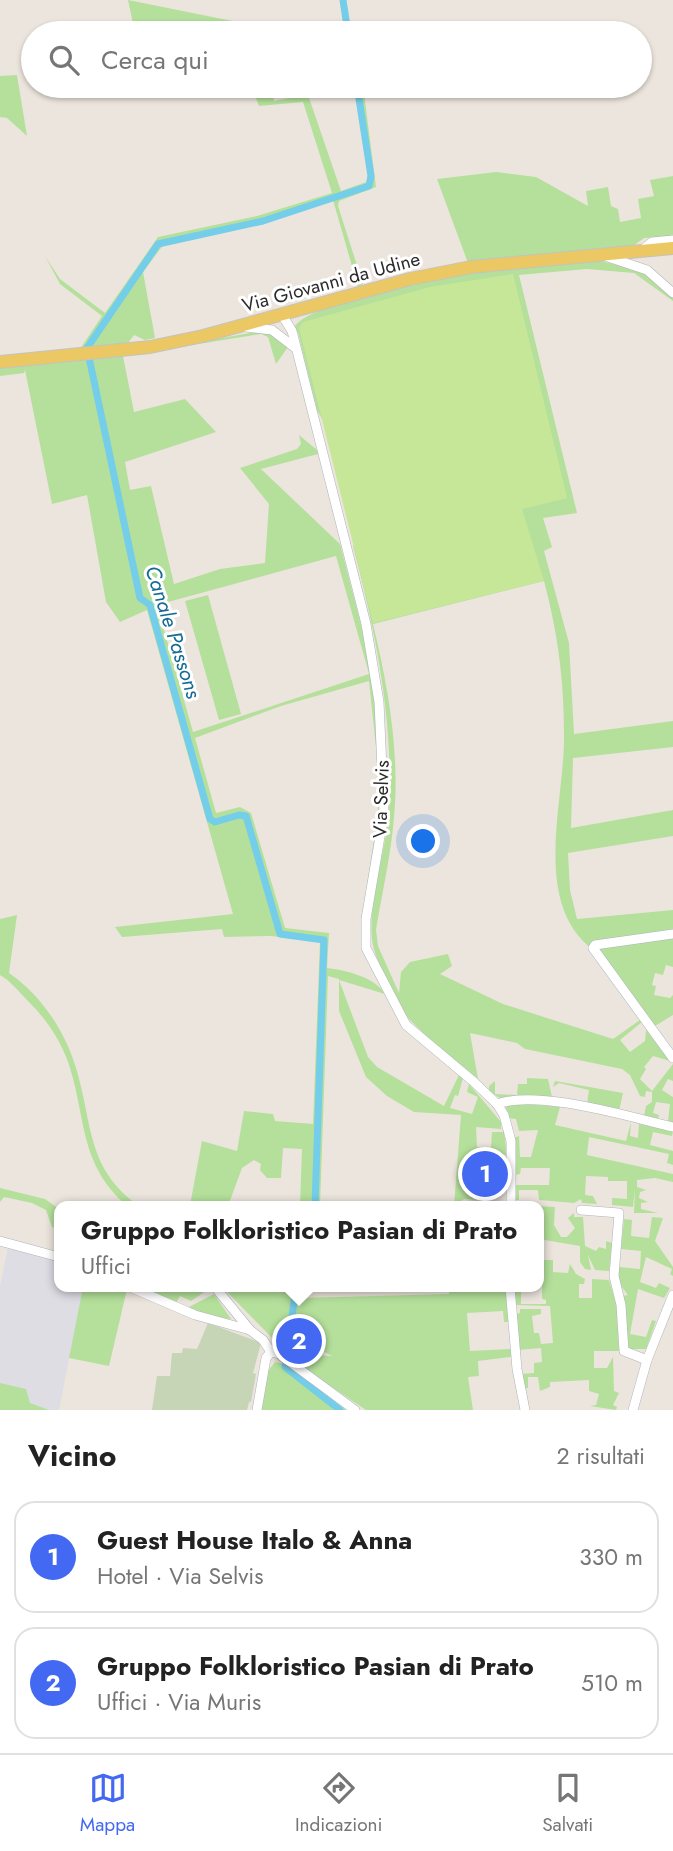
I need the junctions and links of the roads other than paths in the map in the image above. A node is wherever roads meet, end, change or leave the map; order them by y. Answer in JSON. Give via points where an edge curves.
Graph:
{"nodes":[{"id":1,"x":673,"y":240,"type":"edge"},
{"id":2,"x":673,"y":248,"type":"edge"},
{"id":3,"x":640,"y":251,"type":"junction"},
{"id":4,"x":599,"y":255,"type":"junction"},
{"id":5,"x":673,"y":293,"type":"edge"},
{"id":6,"x":308,"y":307,"type":"junction"},
{"id":7,"x":282,"y":315,"type":"junction"},
{"id":8,"x":237,"y":327,"type":"junction"},
{"id":9,"x":292,"y":331,"type":"junction"},
{"id":10,"x":280,"y":333,"type":"junction"},
{"id":11,"x":294,"y":347,"type":"junction"},
{"id":12,"x":0,"y":362,"type":"edge"},
{"id":13,"x":673,"y":934,"type":"edge"},
{"id":14,"x":673,"y":1058,"type":"edge"},
{"id":15,"x":497,"y":1104,"type":"junction"},
{"id":16,"x":673,"y":1127,"type":"edge"},
{"id":17,"x":511,"y":1201,"type":"edge"},
{"id":18,"x":581,"y":1210,"type":"dead end"},
{"id":19,"x":0,"y":1241,"type":"edge"},
{"id":20,"x":54,"y":1256,"type":"edge"},
{"id":21,"x":142,"y":1292,"type":"edge"},
{"id":22,"x":219,"y":1292,"type":"edge"},
{"id":23,"x":510,"y":1292,"type":"edge"},
{"id":24,"x":673,"y":1295,"type":"edge"},
{"id":25,"x":250,"y":1331,"type":"junction"},
{"id":26,"x":271,"y":1352,"type":"junction"},
{"id":27,"x":647,"y":1360,"type":"junction"},
{"id":28,"x":257,"y":1410,"type":"edge"},
{"id":29,"x":355,"y":1410,"type":"edge"},
{"id":30,"x":525,"y":1410,"type":"edge"},
{"id":31,"x":633,"y":1410,"type":"edge"}],
"edges":[{"from":1,"to":3,"type":"street","via":[[652,242]]},
{"from":2,"to":3,"type":"main road","name":"Via Giovanni da Udine"},
{"from":3,"to":4,"type":"main road","name":"Via Giovanni da Udine"},
{"from":4,"to":5,"type":"street","via":[[637,265]]},
{"from":4,"to":6,"type":"main road","name":"Via Giovanni da Udine","via":[[431,274]]},
{"from":6,"to":7,"type":"main road","name":"Via Giovanni da Udine"},
{"from":6,"to":9,"type":"street"},
{"from":7,"to":8,"type":"main road","name":"Via Giovanni da Udine"},
{"from":7,"to":9,"type":"street","name":"Via Selvis"},
{"from":7,"to":10,"type":"street"},
{"from":8,"to":10,"type":"street"},
{"from":8,"to":12,"type":"main road","name":"Via Giovanni da Udine","via":[[150,346]]},
{"from":9,"to":11,"type":"street","name":"Via Selvis"},
{"from":10,"to":11,"type":"street"},
{"from":11,"to":15,"type":"street","name":"Via Selvis","via":[[366,624],[379,702],[384,813],[366,919],[366,948],[406,1025]]},
{"from":13,"to":14,"type":"street","via":[[593,948]]},
{"from":15,"to":16,"type":"street","via":[[554,1102]]},
{"from":15,"to":17,"type":"street","name":"Via Selvis","via":[[511,1141]]},
{"from":18,"to":27,"type":"street","via":[[619,1213],[614,1276],[624,1352]]},
{"from":19,"to":20,"type":"street"},
{"from":21,"to":25,"type":"street","via":[[195,1315]]},
{"from":22,"to":25,"type":"street"},
{"from":23,"to":30,"type":"street"},
{"from":24,"to":27,"type":"street"},
{"from":25,"to":26,"type":"street"},
{"from":26,"to":28,"type":"street"},
{"from":26,"to":29,"type":"street"},
{"from":27,"to":31,"type":"street"}]}
